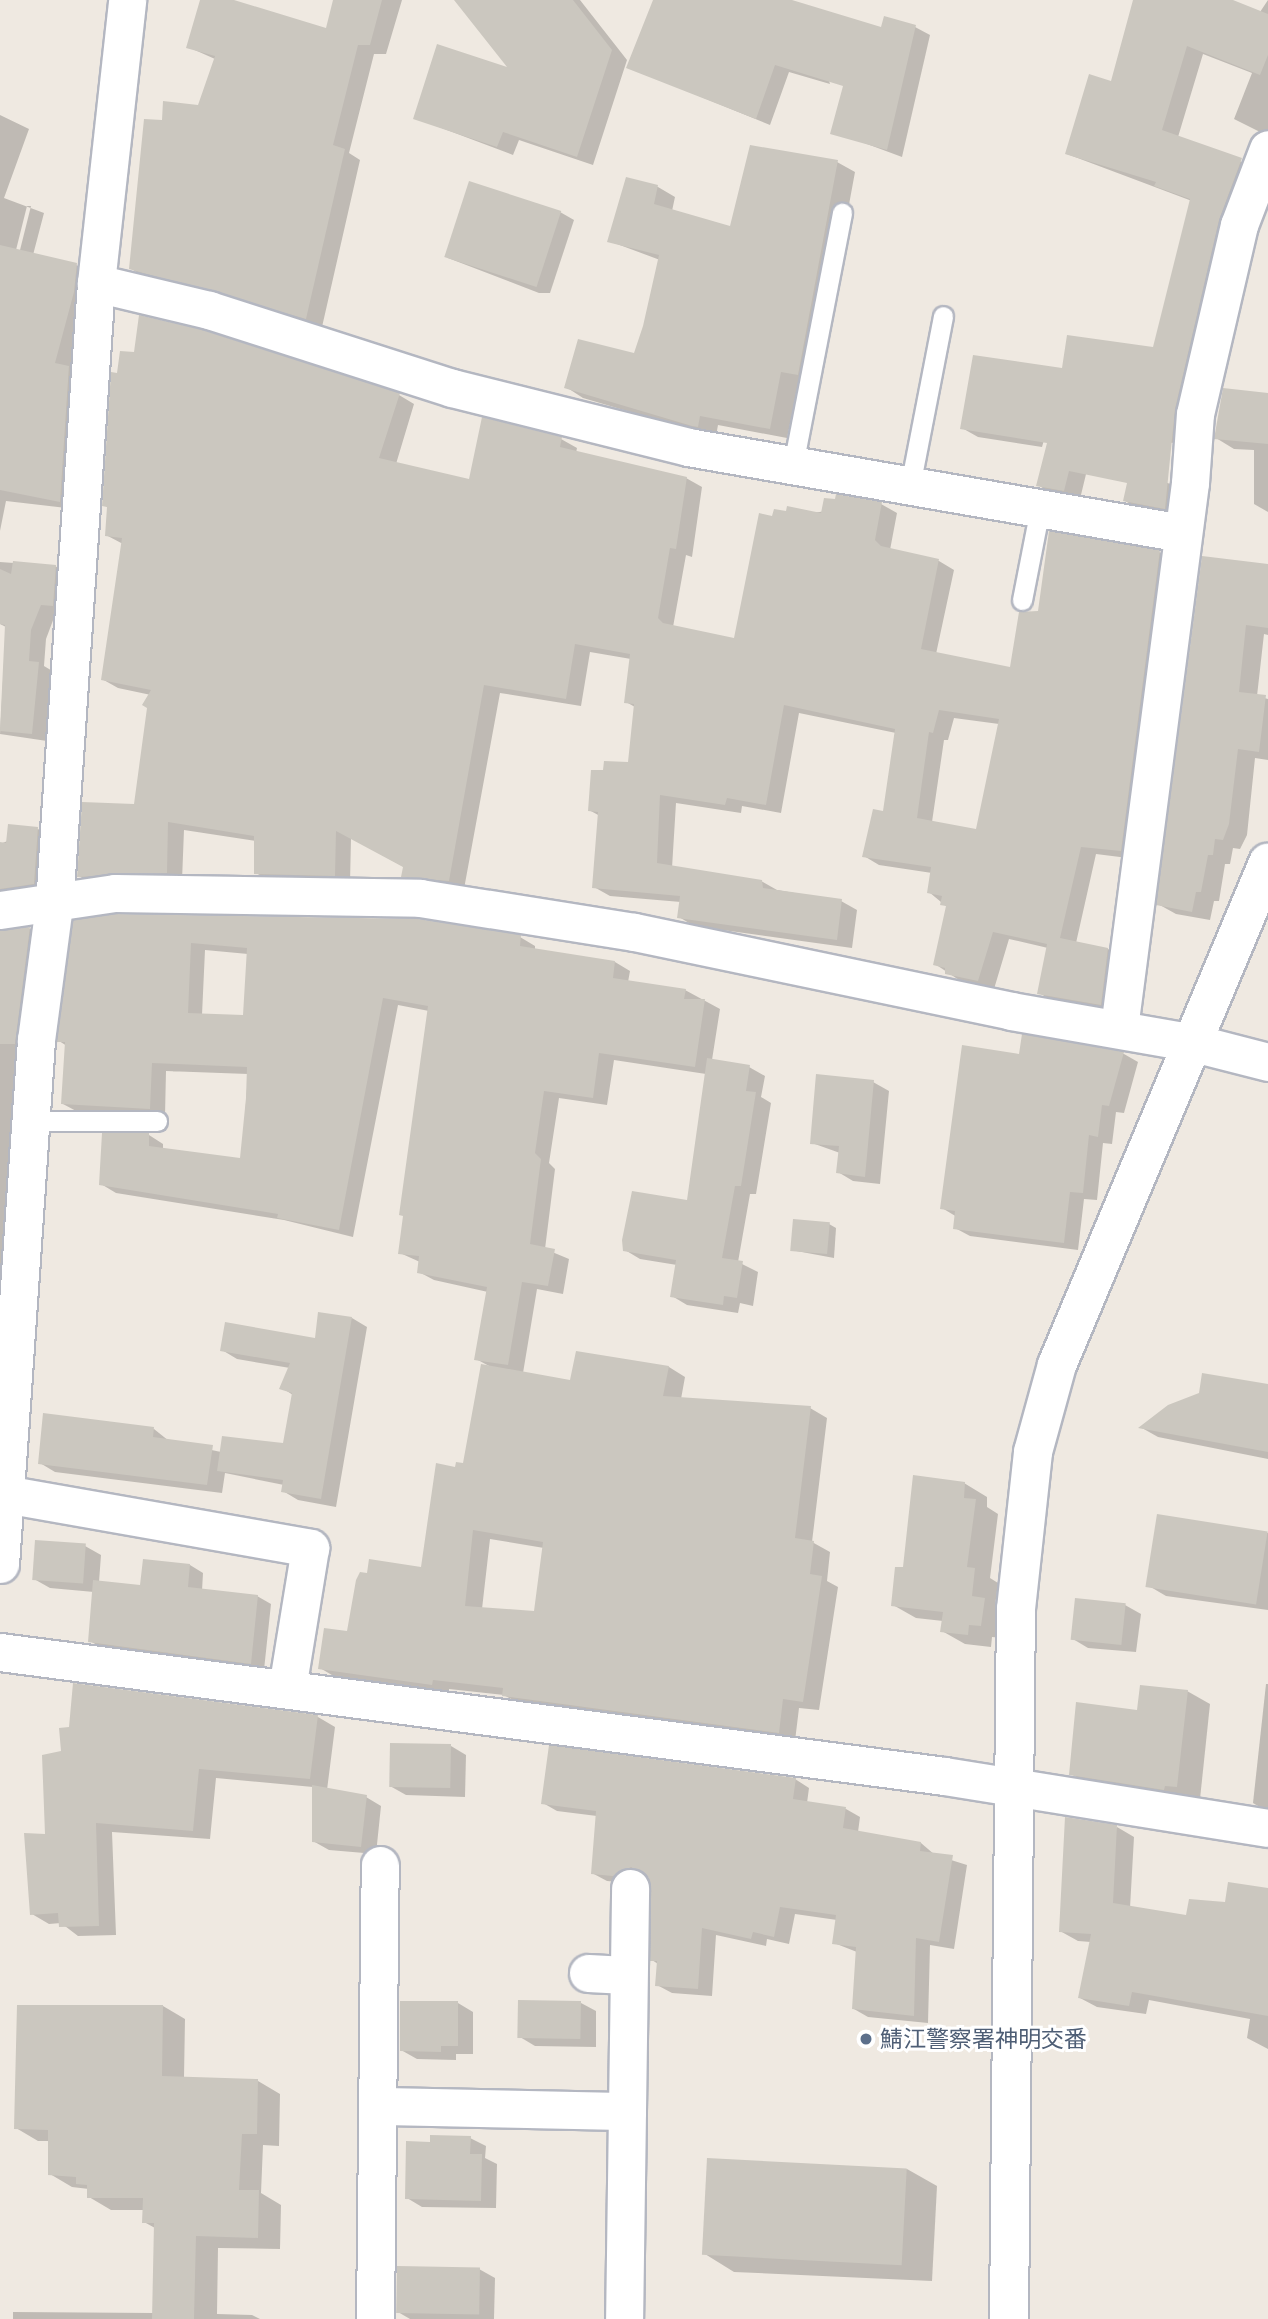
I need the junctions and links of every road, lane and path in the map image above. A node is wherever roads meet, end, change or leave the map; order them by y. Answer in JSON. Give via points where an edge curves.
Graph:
{"nodes":[{"id":1,"x":127,"y":0,"type":"edge"},
{"id":2,"x":1268,"y":149,"type":"edge"},
{"id":3,"x":842,"y":213,"type":"dead end"},
{"id":4,"x":96,"y":283,"type":"junction"},
{"id":5,"x":943,"y":316,"type":"dead end"},
{"id":6,"x":793,"y":465,"type":"junction"},
{"id":7,"x":910,"y":485,"type":"junction"},
{"id":8,"x":1040,"y":508,"type":"junction"},
{"id":9,"x":1182,"y":533,"type":"junction"},
{"id":10,"x":1022,"y":600,"type":"dead end"},
{"id":11,"x":1268,"y":863,"type":"edge"},
{"id":12,"x":54,"y":905,"type":"junction"},
{"id":13,"x":0,"y":910,"type":"edge"},
{"id":14,"x":1119,"y":1028,"type":"junction"},
{"id":15,"x":1195,"y":1043,"type":"junction"},
{"id":16,"x":1268,"y":1062,"type":"edge"},
{"id":17,"x":31,"y":1121,"type":"junction"},
{"id":18,"x":157,"y":1121,"type":"dead end"},
{"id":19,"x":5,"y":1494,"type":"junction"},
{"id":20,"x":0,"y":1564,"type":"edge"},
{"id":21,"x":0,"y":1652,"type":"edge"},
{"id":22,"x":287,"y":1688,"type":"junction"},
{"id":23,"x":1015,"y":1787,"type":"junction"},
{"id":24,"x":1268,"y":1828,"type":"edge"},
{"id":25,"x":380,"y":1865,"type":"dead end"},
{"id":26,"x":630,"y":1888,"type":"dead end"},
{"id":27,"x":588,"y":1973,"type":"dead end"},
{"id":28,"x":626,"y":1975,"type":"junction"},
{"id":29,"x":379,"y":2106,"type":"junction"},
{"id":30,"x":627,"y":2111,"type":"junction"},
{"id":31,"x":375,"y":2319,"type":"edge"},
{"id":32,"x":624,"y":2319,"type":"edge"},
{"id":33,"x":1009,"y":2319,"type":"edge"}],
"edges":[{"from":1,"to":4,"type":"street"},
{"from":2,"to":9,"type":"street","via":[[1239,225],[1195,414]]},
{"from":3,"to":6,"type":"lane"},
{"from":4,"to":6,"type":"street","via":[[209,310],[452,388],[688,447]]},
{"from":4,"to":12,"type":"street"},
{"from":5,"to":7,"type":"lane"},
{"from":6,"to":7,"type":"street"},
{"from":7,"to":8,"type":"street"},
{"from":8,"to":9,"type":"street"},
{"from":8,"to":10,"type":"lane"},
{"from":9,"to":14,"type":"street"},
{"from":11,"to":15,"type":"street"},
{"from":12,"to":13,"type":"street"},
{"from":12,"to":14,"type":"street","via":[[115,893],[420,898],[634,932],[1011,1011]]},
{"from":12,"to":17,"type":"street"},
{"from":14,"to":15,"type":"street"},
{"from":15,"to":16,"type":"street"},
{"from":15,"to":23,"type":"street","via":[[1057,1365],[1033,1452],[1016,1609]]},
{"from":17,"to":18,"type":"lane"},
{"from":17,"to":19,"type":"street"},
{"from":19,"to":20,"type":"street"},
{"from":19,"to":22,"type":"street","via":[[310,1548]]},
{"from":21,"to":22,"type":"street"},
{"from":22,"to":23,"type":"street"},
{"from":23,"to":24,"type":"street"},
{"from":23,"to":33,"type":"street"},
{"from":25,"to":29,"type":"street"},
{"from":26,"to":28,"type":"street"},
{"from":27,"to":28,"type":"street"},
{"from":28,"to":30,"type":"street"},
{"from":29,"to":30,"type":"street"},
{"from":29,"to":31,"type":"street"},
{"from":30,"to":32,"type":"street"}]}
